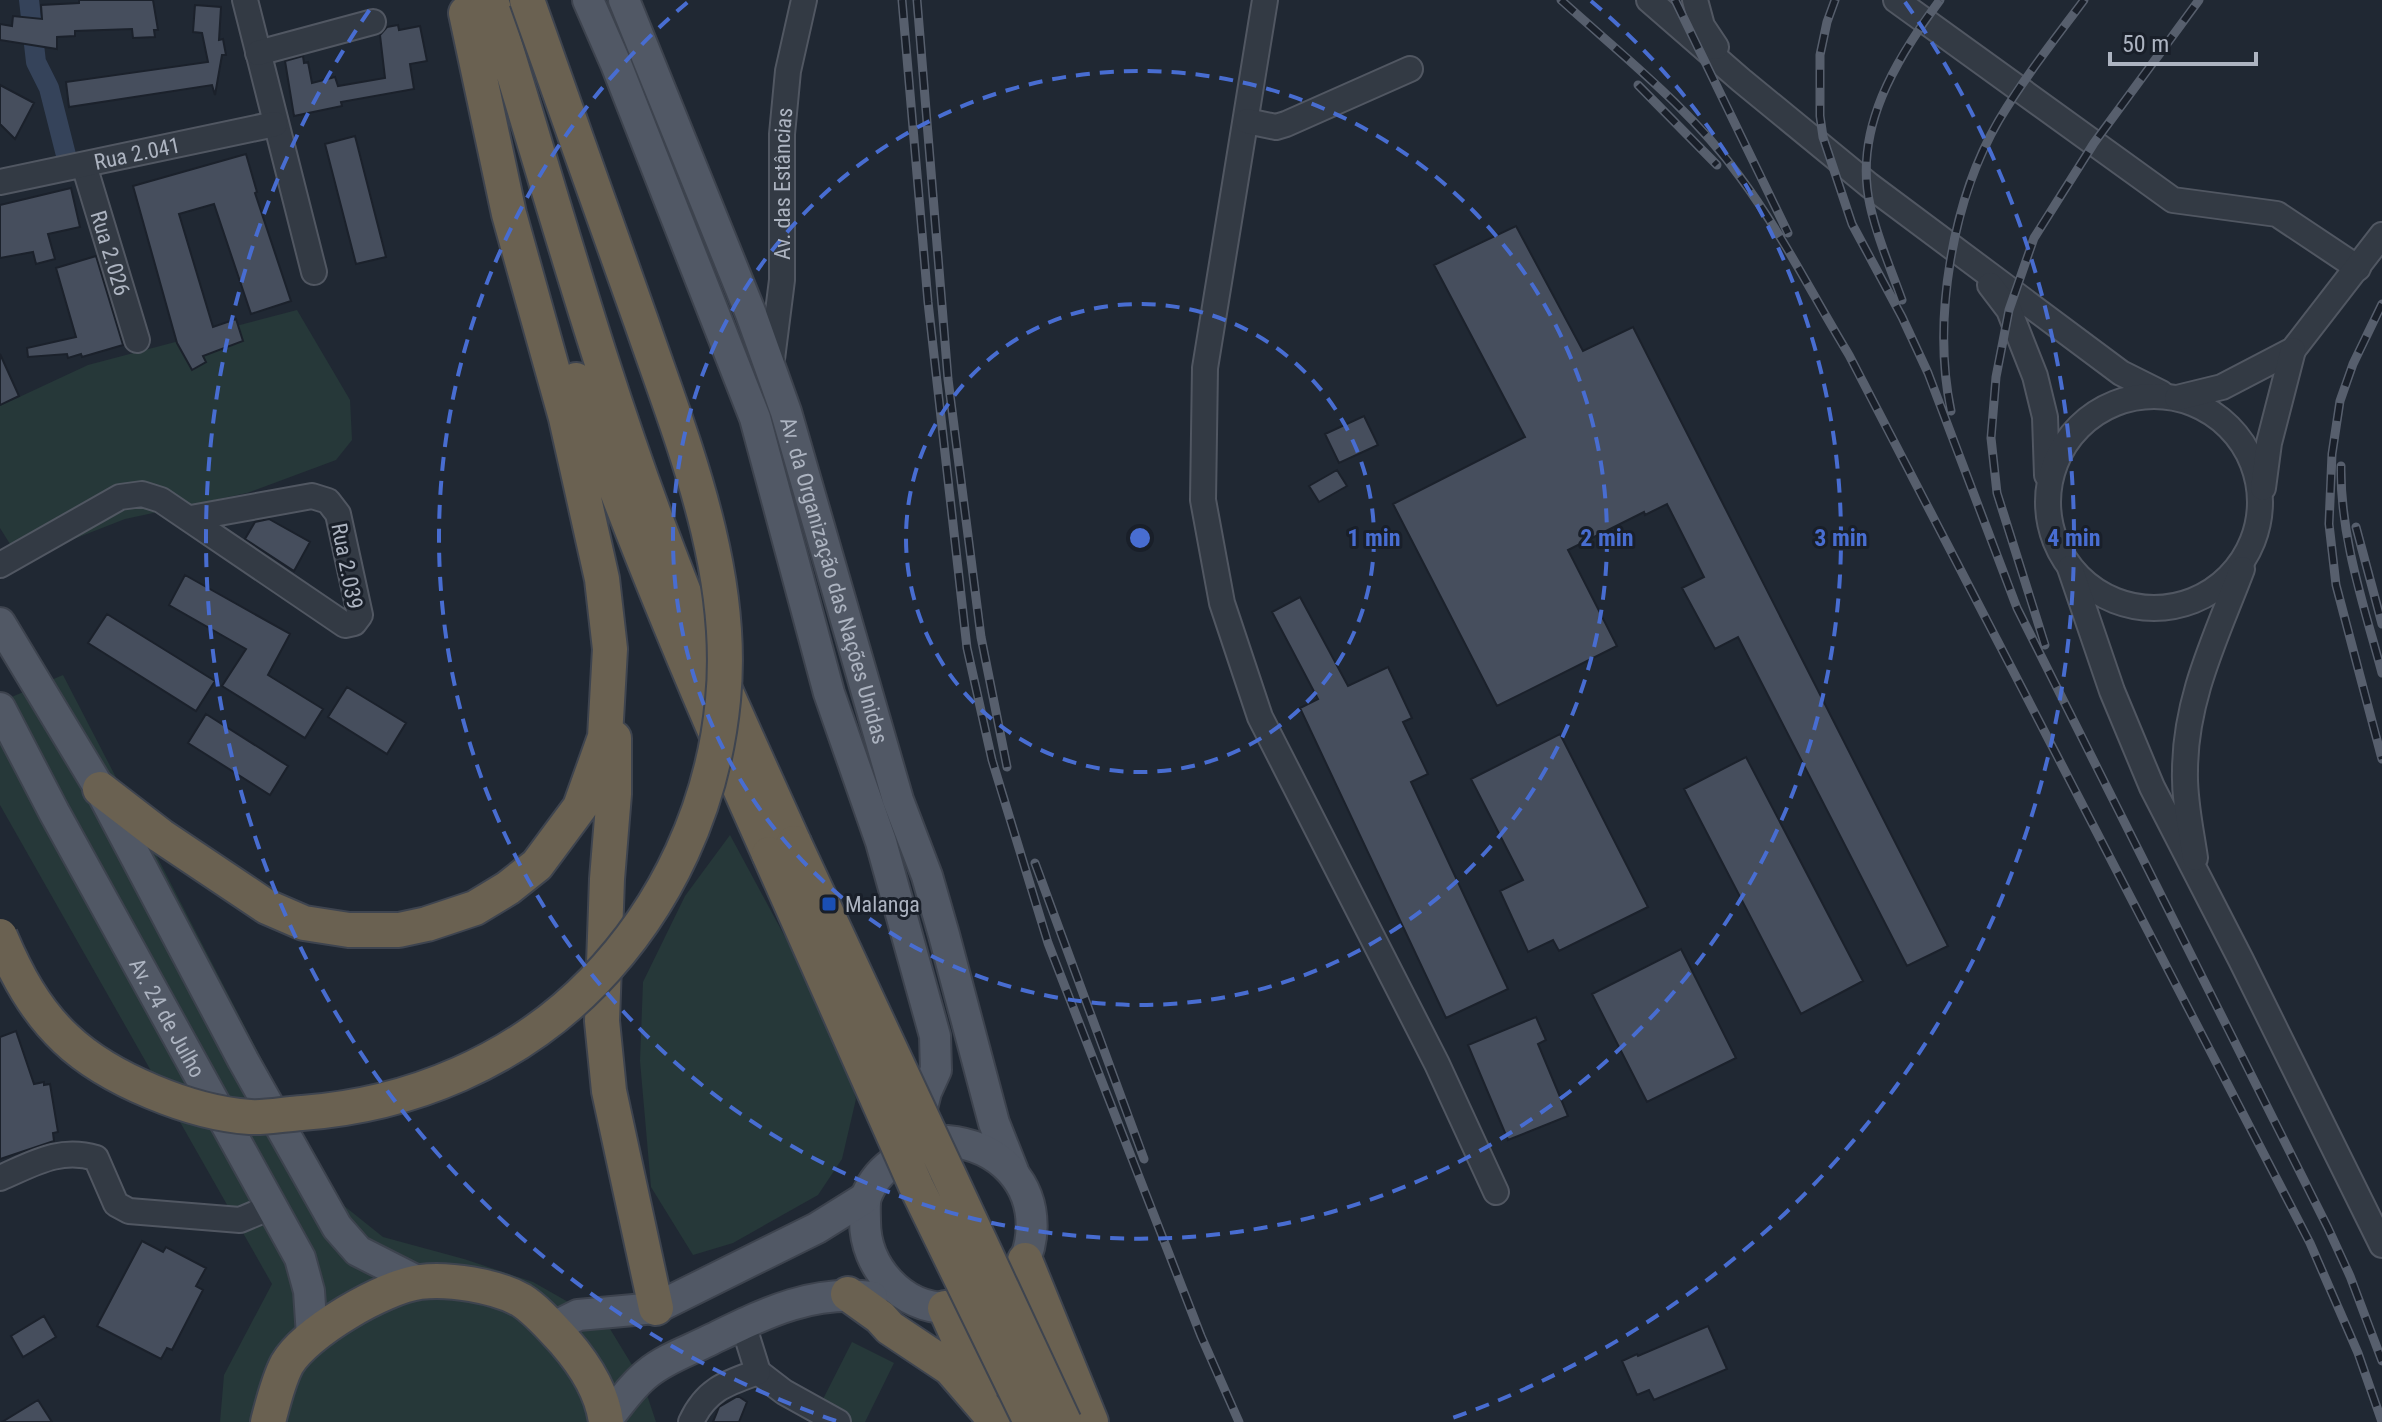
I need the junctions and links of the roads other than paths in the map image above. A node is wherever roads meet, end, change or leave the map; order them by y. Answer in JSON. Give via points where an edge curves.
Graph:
{"nodes":[{"id":1,"x":245,"y":0,"type":"edge"},
{"id":2,"x":527,"y":0,"type":"edge"},
{"id":3,"x":588,"y":0,"type":"edge"},
{"id":4,"x":624,"y":0,"type":"edge"},
{"id":5,"x":804,"y":0,"type":"edge"},
{"id":6,"x":1265,"y":0,"type":"edge"},
{"id":7,"x":1649,"y":0,"type":"edge"},
{"id":8,"x":1695,"y":0,"type":"edge"},
{"id":9,"x":1896,"y":0,"type":"edge"},
{"id":10,"x":473,"y":4,"type":"edge"},
{"id":11,"x":373,"y":22,"type":"dead end"},
{"id":12,"x":258,"y":53,"type":"junction"},
{"id":13,"x":1410,"y":69,"type":"dead end"},
{"id":14,"x":1741,"y":80,"type":"junction"},
{"id":15,"x":1247,"y":121,"type":"junction"},
{"id":16,"x":275,"y":124,"type":"junction"},
{"id":17,"x":84,"y":165,"type":"junction"},
{"id":18,"x":0,"y":182,"type":"edge"},
{"id":19,"x":2382,"y":235,"type":"edge"},
{"id":20,"x":1971,"y":261,"type":"junction"},
{"id":21,"x":2358,"y":268,"type":"junction"},
{"id":22,"x":314,"y":272,"type":"dead end"},
{"id":23,"x":137,"y":340,"type":"dead end"},
{"id":24,"x":2293,"y":350,"type":"junction"},
{"id":25,"x":771,"y":371,"type":"junction"},
{"id":26,"x":2172,"y":397,"type":"junction"},
{"id":27,"x":2047,"y":494,"type":"junction"},
{"id":28,"x":2260,"y":509,"type":"junction"},
{"id":29,"x":191,"y":518,"type":"junction"},
{"id":30,"x":2251,"y":547,"type":"junction"},
{"id":31,"x":0,"y":565,"type":"edge"},
{"id":32,"x":2070,"y":568,"type":"junction"},
{"id":33,"x":0,"y":623,"type":"edge"},
{"id":34,"x":609,"y":697,"type":"junction"},
{"id":35,"x":0,"y":708,"type":"edge"},
{"id":36,"x":93,"y":778,"type":"junction"},
{"id":37,"x":782,"y":848,"type":"junction"},
{"id":38,"x":2199,"y":880,"type":"junction"},
{"id":39,"x":0,"y":936,"type":"edge"},
{"id":40,"x":911,"y":1149,"type":"junction"},
{"id":41,"x":1013,"y":1171,"type":"junction"},
{"id":42,"x":0,"y":1178,"type":"edge"},
{"id":43,"x":1496,"y":1192,"type":"dead end"},
{"id":44,"x":865,"y":1198,"type":"junction"},
{"id":45,"x":271,"y":1207,"type":"junction"},
{"id":46,"x":2382,"y":1245,"type":"edge"},
{"id":47,"x":1025,"y":1260,"type":"junction"},
{"id":48,"x":419,"y":1282,"type":"junction"},
{"id":49,"x":848,"y":1294,"type":"junction"},
{"id":50,"x":930,"y":1305,"type":"junction"},
{"id":51,"x":656,"y":1308,"type":"junction"},
{"id":52,"x":743,"y":1324,"type":"junction"},
{"id":53,"x":552,"y":1328,"type":"junction"},
{"id":54,"x":312,"y":1336,"type":"junction"},
{"id":55,"x":758,"y":1372,"type":"junction"},
{"id":56,"x":606,"y":1421,"type":"edge"},
{"id":57,"x":995,"y":1421,"type":"edge"},
{"id":58,"x":268,"y":1422,"type":"edge"},
{"id":59,"x":691,"y":1422,"type":"edge"},
{"id":60,"x":838,"y":1422,"type":"edge"},
{"id":61,"x":1031,"y":1422,"type":"edge"},
{"id":62,"x":1064,"y":1422,"type":"edge"},
{"id":63,"x":1091,"y":1422,"type":"edge"}],
"edges":[{"from":1,"to":12,"type":"street"},
{"from":2,"to":39,"type":"highway","bridge":true,"via":[[687,454],[718,573],[723,700],[702,804],[682,856],[631,939],[553,1018],[493,1060],[431,1088],[337,1111],[250,1117],[142,1089],[67,1040],[17,977]]},
{"from":3,"to":40,"type":"main road","name":"Av. da Organização das Nações Unidas","via":[[755,418],[829,693],[881,842],[935,1036],[936,1070]]},
{"from":4,"to":25,"type":"main road","name":"Av. da Organização das Nações Unidas"},
{"from":5,"to":25,"type":"street","name":"Av. das Estâncias","via":[[786,87],[782,280]]},
{"from":6,"to":15,"type":"street"},
{"from":7,"to":14,"type":"street"},
{"from":8,"to":14,"type":"street","via":[[1702,26]]},
{"from":9,"to":21,"type":"street","via":[[2173,200],[2277,214]]},
{"from":10,"to":34,"type":"highway","via":[[509,214],[566,418],[602,579]]},
{"from":10,"to":37,"type":"highway","via":[[507,50],[607,377],[669,554],[744,734]]},
{"from":10,"to":37,"type":"highway","via":[[554,318],[614,486],[695,687]]},
{"from":11,"to":12,"type":"street"},
{"from":12,"to":16,"type":"street"},
{"from":13,"to":15,"type":"street","via":[[1286,124]]},
{"from":14,"to":20,"type":"street"},
{"from":15,"to":43,"type":"street","via":[[1205,368],[1203,500],[1222,603],[1260,717],[1437,1064]]},
{"from":16,"to":17,"type":"street","name":"Rua 2.041"},
{"from":16,"to":22,"type":"street"},
{"from":17,"to":18,"type":"street","name":"Rua 2.041"},
{"from":17,"to":23,"type":"street","name":"Rua 2.026"},
{"from":19,"to":21,"type":"street"},
{"from":20,"to":26,"type":"street","via":[[2121,373]]},
{"from":20,"to":27,"type":"street","via":[[2009,310],[2035,376],[2045,417]]},
{"from":21,"to":24,"type":"street"},
{"from":24,"to":26,"type":"street","via":[[2222,387]]},
{"from":24,"to":28,"type":"street","via":[[2269,443]]},
{"from":25,"to":41,"type":"main road","name":"Av. da Organização das Nações Unidas","via":[[898,800],[927,876],[994,1123]]},
{"from":26,"to":27,"type":"street","via":[[2138,396],[2110,404],[2086,419],[2066,440]]},
{"from":26,"to":28,"type":"street","via":[[2205,409],[2229,427],[2247,451],[2258,479]]},
{"from":27,"to":32,"type":"street","via":[[2051,533]]},
{"from":28,"to":30,"type":"street"},
{"from":29,"to":29,"type":"street","name":"Rua 2.039","via":[[345,625],[360,615],[338,514],[328,501],[312,496]]},
{"from":29,"to":31,"type":"street","name":"Rua 2.039","via":[[142,494],[120,497]]},
{"from":30,"to":32,"type":"street","via":[[2225,582],[2197,599],[2166,608],[2134,606],[2103,596]]},
{"from":30,"to":38,"type":"street","via":[[2210,647],[2189,727],[2185,772]]},
{"from":32,"to":38,"type":"street","via":[[2112,691]]},
{"from":33,"to":36,"type":"main road","name":"Av. 24 de Julho"},
{"from":34,"to":36,"type":"highway","via":[[605,737],[580,807],[537,865],[475,908],[399,930],[304,923],[267,907],[197,862]]},
{"from":34,"to":51,"type":"highway","via":[[614,794],[602,1021],[609,1091]]},
{"from":35,"to":45,"type":"main road","name":"Av. 24 de Julho"},
{"from":36,"to":48,"type":"main road","name":"Av. 24 de Julho","via":[[337,1227],[358,1251]]},
{"from":37,"to":61,"type":"highway","bridge":true,"via":[[916,1186]]},
{"from":37,"to":62,"type":"highway","bridge":true},
{"from":38,"to":46,"type":"street"},
{"from":40,"to":41,"type":"main road","via":[[966,1142],[984,1148]]},
{"from":40,"to":44,"type":"main road","via":[[883,1171]]},
{"from":41,"to":47,"type":"main road","via":[[1027,1195],[1033,1223]]},
{"from":42,"to":45,"type":"street","via":[[56,1155],[79,1153],[96,1158],[116,1204],[129,1211],[240,1220]]},
{"from":44,"to":50,"type":"main road","via":[[865,1232],[873,1260],[889,1283]]},
{"from":44,"to":51,"type":"main road","via":[[817,1228]]},
{"from":45,"to":54,"type":"main road","name":"Av. 24 de Julho","via":[[300,1258]]},
{"from":47,"to":50,"type":"main road","via":[[992,1295],[965,1306]]},
{"from":47,"to":63,"type":"highway"},
{"from":48,"to":53,"type":"highway","via":[[488,1288],[521,1300]]},
{"from":48,"to":54,"type":"highway","via":[[372,1298]]},
{"from":49,"to":50,"type":"main road"},
{"from":49,"to":52,"type":"main road","via":[[807,1298]]},
{"from":49,"to":57,"type":"highway","via":[[950,1368]]},
{"from":50,"to":57,"type":"highway"},
{"from":51,"to":53,"type":"main road","via":[[578,1315]]},
{"from":52,"to":55,"type":"street"},
{"from":52,"to":56,"type":"main road","via":[[646,1374]]},
{"from":53,"to":56,"type":"highway","via":[[597,1387]]},
{"from":54,"to":58,"type":"highway","via":[[288,1363]]},
{"from":55,"to":59,"type":"street","via":[[717,1387]]},
{"from":55,"to":60,"type":"street"}]}
